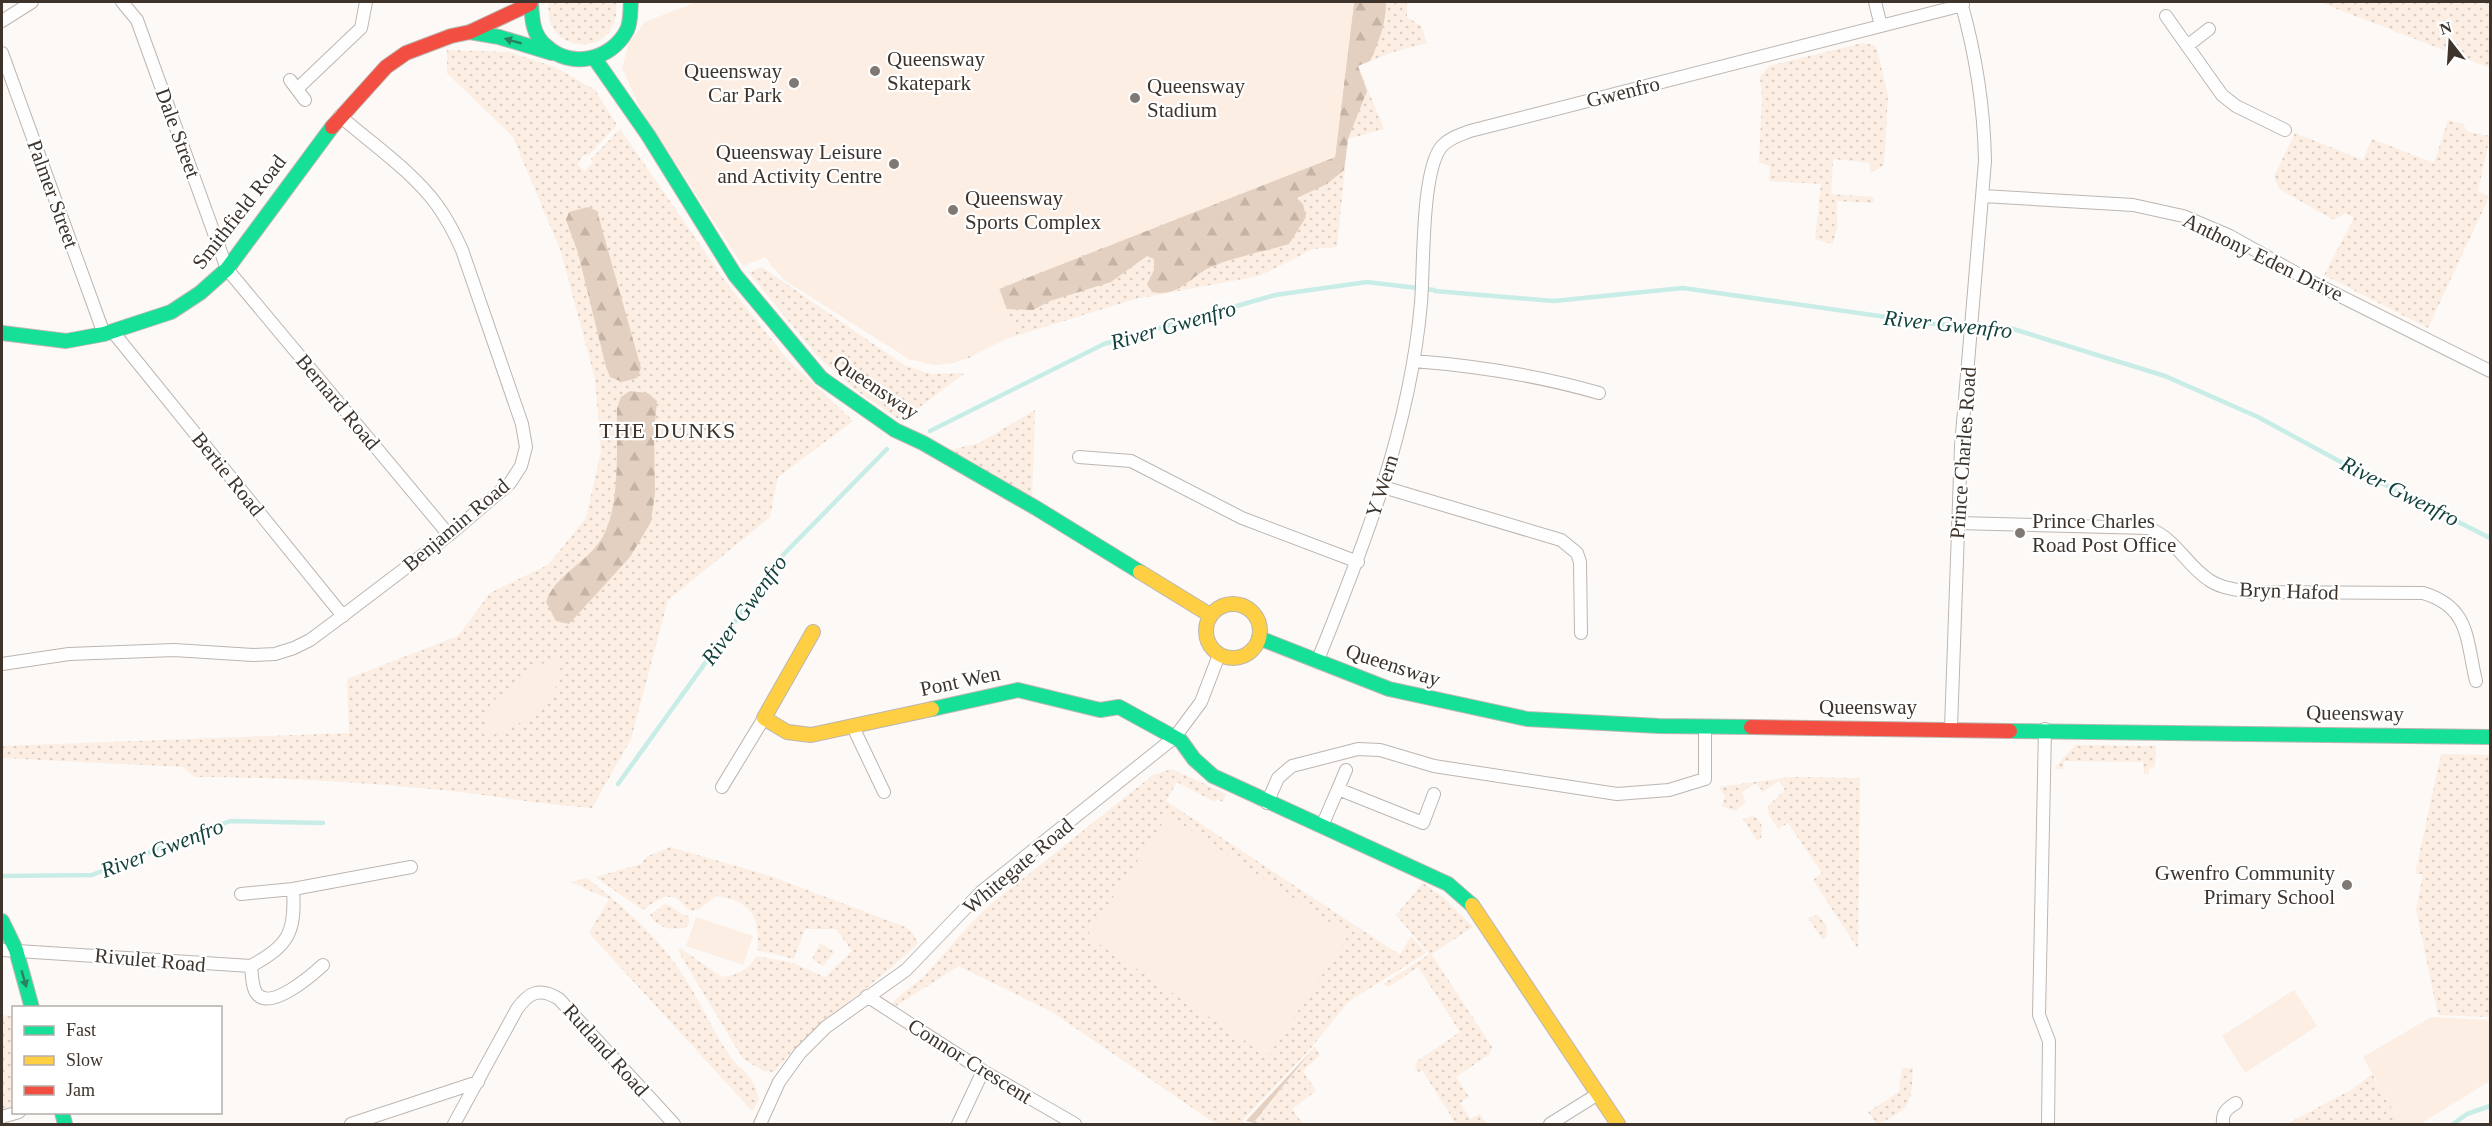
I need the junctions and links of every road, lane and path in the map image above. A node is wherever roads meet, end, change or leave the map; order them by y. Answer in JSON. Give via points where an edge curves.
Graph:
{"nodes":[{"id":1,"x":32,"y":2,"type":"edge"},
{"id":2,"x":122,"y":2,"type":"edge"},
{"id":3,"x":366,"y":2,"type":"edge"},
{"id":4,"x":632,"y":2,"type":"edge"},
{"id":5,"x":1875,"y":2,"type":"edge"},
{"id":6,"x":531,"y":3,"type":"edge"},
{"id":7,"x":1962,"y":3,"type":"edge"},
{"id":8,"x":2166,"y":16,"type":"dead end"},
{"id":9,"x":2,"y":21,"type":"edge"},
{"id":10,"x":1881,"y":26,"type":"junction"},
{"id":11,"x":2210,"y":29,"type":"dead end"},
{"id":12,"x":470,"y":32,"type":"junction"},
{"id":13,"x":2187,"y":46,"type":"junction"},
{"id":14,"x":2,"y":53,"type":"edge"},
{"id":15,"x":554,"y":53,"type":"junction"},
{"id":16,"x":595,"y":59,"type":"junction"},
{"id":17,"x":304,"y":100,"type":"dead end"},
{"id":18,"x":340,"y":116,"type":"junction"},
{"id":19,"x":2285,"y":130,"type":"dead end"},
{"id":20,"x":1983,"y":196,"type":"junction"},
{"id":21,"x":227,"y":269,"type":"junction"},
{"id":22,"x":1421,"y":304,"type":"joint"},
{"id":23,"x":2,"y":333,"type":"edge"},
{"id":24,"x":109,"y":333,"type":"junction"},
{"id":25,"x":1414,"y":361,"type":"junction"},
{"id":26,"x":2490,"y":371,"type":"edge"},
{"id":27,"x":1599,"y":393,"type":"dead end"},
{"id":28,"x":1079,"y":457,"type":"dead end"},
{"id":29,"x":1383,"y":487,"type":"junction"},
{"id":30,"x":1958,"y":523,"type":"junction"},
{"id":31,"x":449,"y":535,"type":"junction"},
{"id":32,"x":1358,"y":562,"type":"junction"},
{"id":33,"x":1210,"y":615,"type":"junction"},
{"id":34,"x":343,"y":616,"type":"junction"},
{"id":35,"x":813,"y":632,"type":"dead end"},
{"id":36,"x":1581,"y":633,"type":"dead end"},
{"id":37,"x":1259,"y":638,"type":"junction"},
{"id":38,"x":1219,"y":654,"type":"junction"},
{"id":39,"x":1317,"y":662,"type":"junction"},
{"id":40,"x":2,"y":664,"type":"edge"},
{"id":41,"x":2476,"y":681,"type":"dead end"},
{"id":42,"x":764,"y":718,"type":"junction"},
{"id":43,"x":1705,"y":726,"type":"junction"},
{"id":44,"x":853,"y":727,"type":"junction"},
{"id":45,"x":1951,"y":728,"type":"junction"},
{"id":46,"x":2045,"y":729,"type":"junction"},
{"id":47,"x":1175,"y":737,"type":"junction"},
{"id":48,"x":2490,"y":737,"type":"edge"},
{"id":49,"x":1346,"y":770,"type":"dead end"},
{"id":50,"x":722,"y":787,"type":"dead end"},
{"id":51,"x":1338,"y":789,"type":"junction"},
{"id":52,"x":884,"y":792,"type":"dead end"},
{"id":53,"x":1434,"y":794,"type":"dead end"},
{"id":54,"x":1267,"y":802,"type":"junction"},
{"id":55,"x":1322,"y":826,"type":"junction"},
{"id":56,"x":411,"y":867,"type":"dead end"},
{"id":57,"x":293,"y":889,"type":"junction"},
{"id":58,"x":241,"y":894,"type":"dead end"},
{"id":59,"x":2,"y":921,"type":"edge"},
{"id":60,"x":8,"y":950,"type":"edge"},
{"id":61,"x":323,"y":965,"type":"dead end"},
{"id":62,"x":251,"y":966,"type":"junction"},
{"id":63,"x":867,"y":996,"type":"junction"},
{"id":64,"x":31,"y":1006,"type":"edge"},
{"id":65,"x":982,"y":1071,"type":"junction"},
{"id":66,"x":478,"y":1082,"type":"junction"},
{"id":67,"x":1598,"y":1094,"type":"junction"},
{"id":68,"x":2235,"y":1103,"type":"dead end"},
{"id":69,"x":351,"y":1125,"type":"edge"},
{"id":70,"x":454,"y":1125,"type":"edge"},
{"id":71,"x":674,"y":1125,"type":"edge"},
{"id":72,"x":760,"y":1125,"type":"edge"},
{"id":73,"x":958,"y":1125,"type":"edge"},
{"id":74,"x":1075,"y":1125,"type":"edge"},
{"id":75,"x":1550,"y":1125,"type":"edge"},
{"id":76,"x":1618,"y":1125,"type":"edge"},
{"id":77,"x":2048,"y":1125,"type":"edge"},
{"id":78,"x":2223,"y":1125,"type":"edge"}],
"edges":[{"from":1,"to":9,"type":"street"},
{"from":2,"to":21,"type":"street","name":"Dale Street","via":[[137,20]]},
{"from":3,"to":17,"type":"street","via":[[360,28],[294,84]]},
{"from":4,"to":16,"type":"street","via":[[629,29],[621,42]]},
{"from":5,"to":10,"type":"street"},
{"from":6,"to":12,"type":"street","name":"Smithfield Road"},
{"from":6,"to":15,"type":"street","via":[[535,32]]},
{"from":7,"to":10,"type":"street","name":"Gwenfro"},
{"from":7,"to":20,"type":"street","name":"Prince Charles Road","via":[[1984,118]]},
{"from":8,"to":13,"type":"street"},
{"from":10,"to":22,"type":"street","name":"Gwenfro","via":[[1455,136],[1443,145],[1430,170]]},
{"from":11,"to":13,"type":"street"},
{"from":15,"to":12,"type":"street","name":"Smithfield Road","one_way":true},
{"from":12,"to":18,"type":"street","name":"Smithfield Road","via":[[406,53],[386,67]]},
{"from":13,"to":19,"type":"street","via":[[2222,95]]},
{"from":14,"to":24,"type":"street","name":"Palmer Street"},
{"from":15,"to":16,"type":"street","name":"Smithfield Road","via":[[567,59]]},
{"from":16,"to":33,"type":"street","name":"Queensway","via":[[648,135],[735,275],[821,378],[895,430],[1036,508]]},
{"from":18,"to":21,"type":"street","name":"Smithfield Road"},
{"from":18,"to":31,"type":"street","name":"Benjamin Road","via":[[418,185],[450,224],[522,424],[526,447],[521,466],[510,483]]},
{"from":20,"to":26,"type":"street","name":"Anthony Eden Drive","via":[[2104,202],[2183,216],[2230,236],[2312,282]]},
{"from":20,"to":30,"type":"street","name":"Prince Charles Road"},
{"from":21,"to":24,"type":"street","name":"Smithfield Road","via":[[171,312]]},
{"from":21,"to":31,"type":"street","name":"Bernard Road"},
{"from":22,"to":25,"type":"street","name":"Y Wern"},
{"from":23,"to":24,"type":"street","name":"Smithfield Road","via":[[66,341]]},
{"from":24,"to":34,"type":"street","name":"Bertie Road"},
{"from":25,"to":27,"type":"street","via":[[1518,372]]},
{"from":25,"to":29,"type":"street","name":"Y Wern"},
{"from":28,"to":32,"type":"street","via":[[1131,461],[1242,518]]},
{"from":29,"to":32,"type":"street","name":"Y Wern"},
{"from":29,"to":36,"type":"street","via":[[1570,545],[1580,562]]},
{"from":30,"to":41,"type":"street","name":"Bryn Hafod","via":[[2149,528],[2174,543],[2204,576],[2226,588],[2249,592],[2423,593],[2454,609],[2461,619]]},
{"from":30,"to":45,"type":"street","name":"Prince Charles Road"},
{"from":31,"to":34,"type":"street","name":"Benjamin Road"},
{"from":32,"to":39,"type":"street","name":"Y Wern"},
{"from":33,"to":37,"type":"street","via":[[1232,603],[1248,608],[1258,621]]},
{"from":33,"to":38,"type":"street","via":[[1206,623],[1208,641]]},
{"from":34,"to":40,"type":"street","name":"Benjamin Road","via":[[310,640],[275,654],[174,650],[80,653]]},
{"from":35,"to":42,"type":"street"},
{"from":37,"to":38,"type":"street","via":[[1243,656]]},
{"from":37,"to":39,"type":"street","name":"Queensway"},
{"from":38,"to":47,"type":"street","name":"Whitegate Road","via":[[1201,702]]},
{"from":39,"to":43,"type":"street","name":"Queensway","via":[[1389,689],[1504,716]]},
{"from":42,"to":44,"type":"street","name":"Pont Wen","via":[[787,732],[811,735]]},
{"from":42,"to":50,"type":"street"},
{"from":43,"to":45,"type":"street","name":"Queensway"},
{"from":43,"to":54,"type":"street","via":[[1706,779],[1669,790],[1617,794],[1534,784],[1434,766],[1380,750],[1358,749],[1292,766],[1278,778]]},
{"from":44,"to":47,"type":"street","name":"Pont Wen","via":[[1018,690],[1100,710],[1119,707]]},
{"from":44,"to":52,"type":"street"},
{"from":45,"to":46,"type":"street","name":"Queensway"},
{"from":46,"to":48,"type":"street","name":"Queensway"},
{"from":46,"to":77,"type":"street","via":[[2039,1016],[2049,1041]]},
{"from":47,"to":54,"type":"street","name":"Pont Wen","via":[[1212,776]]},
{"from":47,"to":63,"type":"street","name":"Whitegate Road","via":[[981,892],[906,970]]},
{"from":49,"to":51,"type":"street"},
{"from":51,"to":53,"type":"street","via":[[1423,823]]},
{"from":51,"to":55,"type":"street"},
{"from":54,"to":55,"type":"street","name":"Pont Wen"},
{"from":55,"to":67,"type":"street","name":"Pont Wen","via":[[1428,872],[1467,898]]},
{"from":56,"to":57,"type":"street"},
{"from":57,"to":58,"type":"street"},
{"from":57,"to":62,"type":"street","via":[[294,917],[288,938],[278,951]]},
{"from":59,"to":60,"type":"street"},
{"from":60,"to":62,"type":"street","name":"Rivulet Road"},
{"from":60,"to":64,"type":"street","one_way":true},
{"from":61,"to":62,"type":"street","via":[[293,989],[266,999],[255,992]]},
{"from":63,"to":65,"type":"street","name":"Connor Crescent"},
{"from":63,"to":72,"type":"street","name":"Whitegate Road","via":[[800,1053],[779,1082]]},
{"from":65,"to":73,"type":"street"},
{"from":65,"to":74,"type":"street","name":"Connor Crescent"},
{"from":66,"to":69,"type":"street"},
{"from":66,"to":70,"type":"street"},
{"from":66,"to":71,"type":"street","name":"Rutland Road","via":[[517,1009],[531,993],[542,990],[559,999]]},
{"from":67,"to":75,"type":"street"},
{"from":67,"to":76,"type":"street","name":"Pont Wen"},
{"from":68,"to":78,"type":"street","via":[[2222,1115]]}]}
